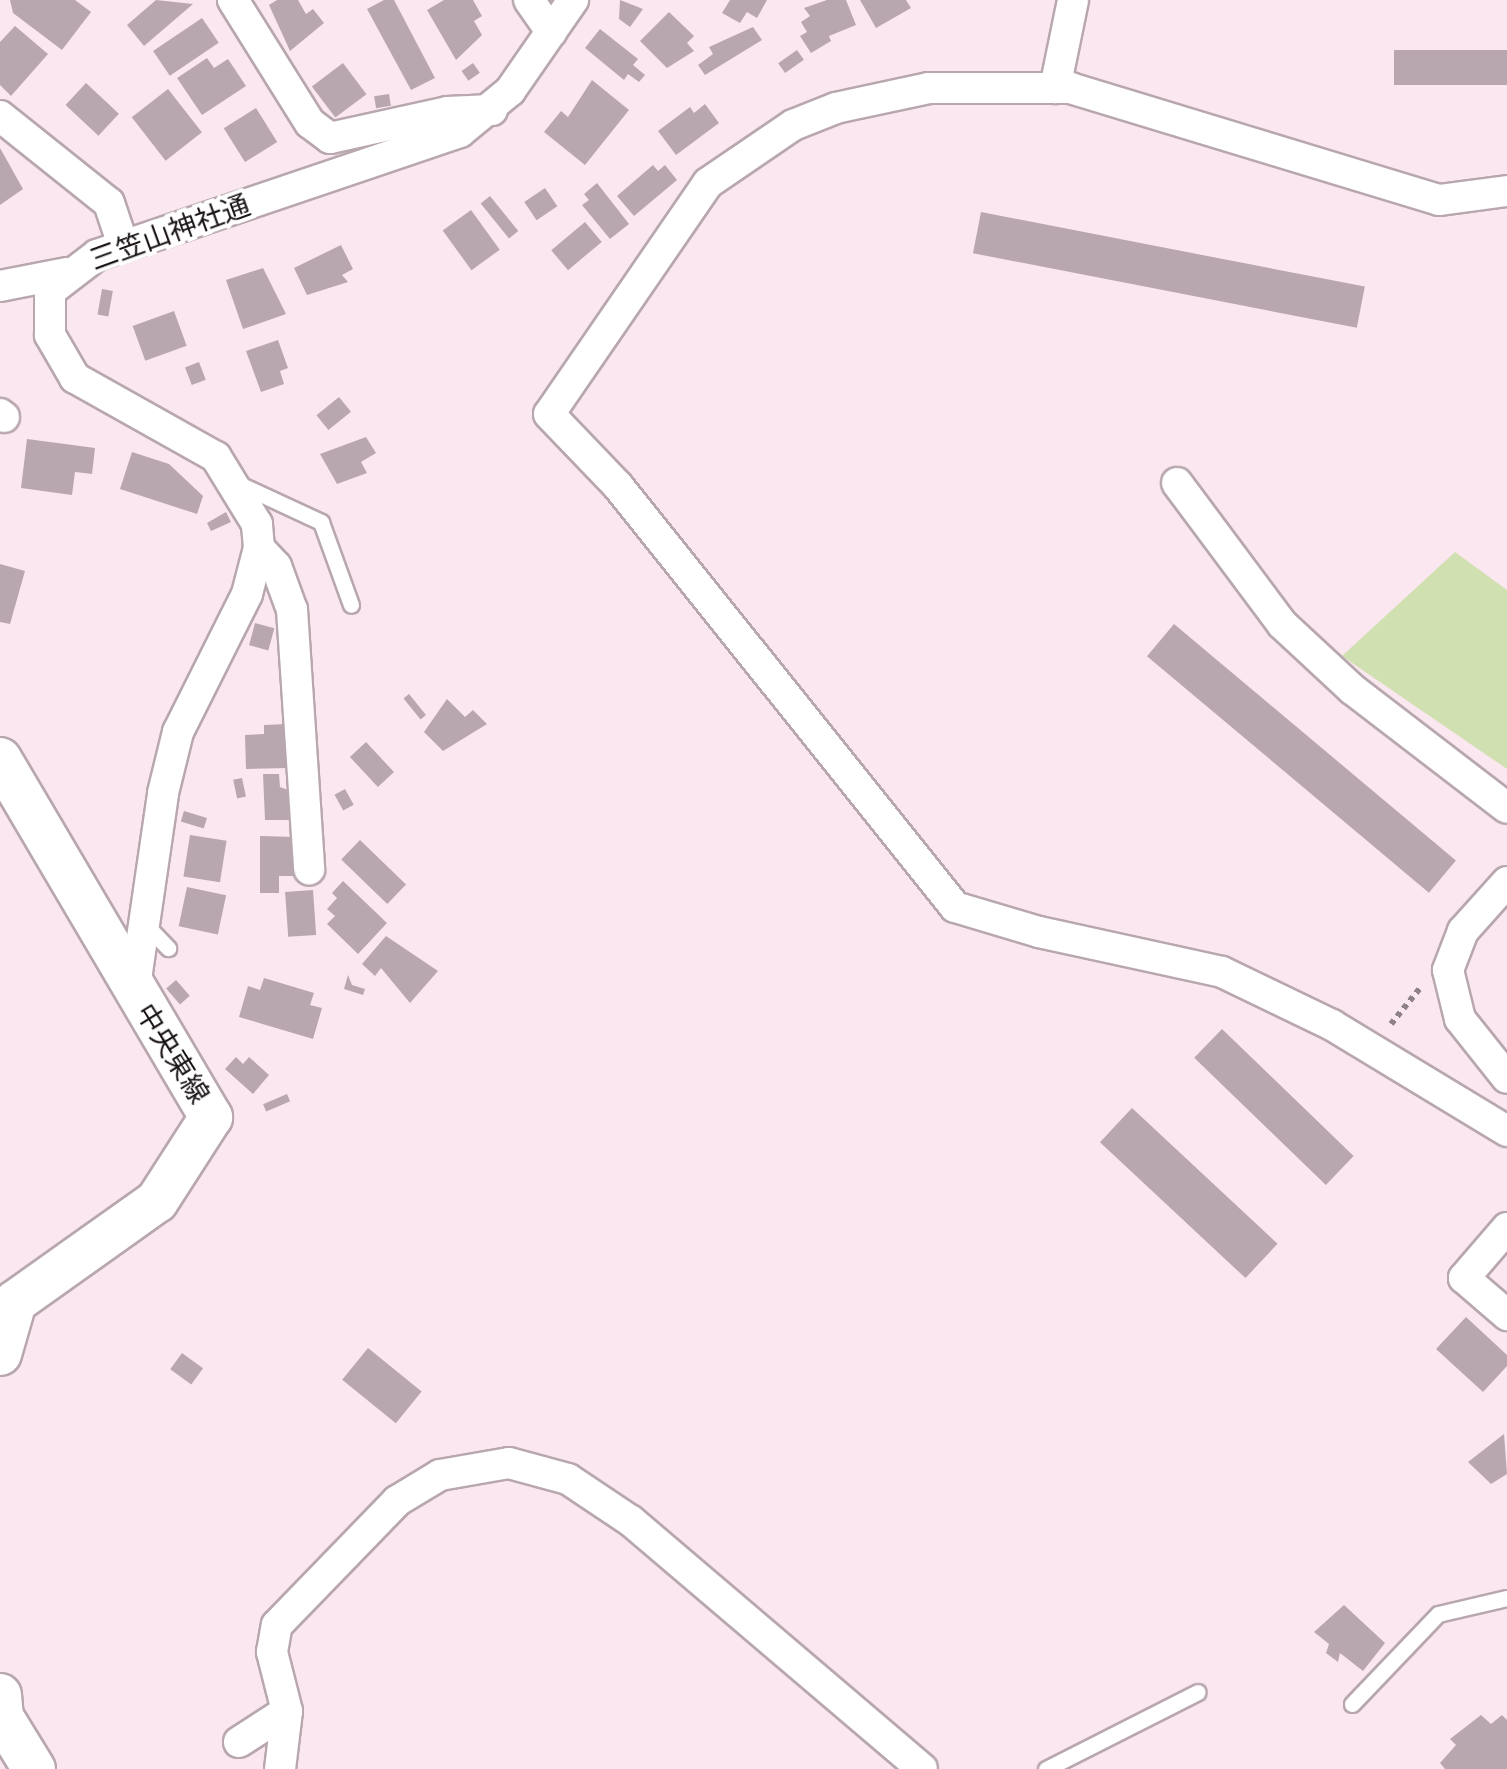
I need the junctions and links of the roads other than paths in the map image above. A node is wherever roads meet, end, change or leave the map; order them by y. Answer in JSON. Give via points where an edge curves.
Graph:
{"nodes":[{"id":1,"x":234,"y":0,"type":"edge"},
{"id":2,"x":529,"y":0,"type":"edge"},
{"id":3,"x":573,"y":0,"type":"edge"},
{"id":4,"x":1073,"y":0,"type":"edge"},
{"id":5,"x":552,"y":32,"type":"junction"},
{"id":6,"x":1055,"y":88,"type":"junction"},
{"id":7,"x":492,"y":110,"type":"junction"},
{"id":8,"x":0,"y":116,"type":"edge"},
{"id":9,"x":1507,"y":191,"type":"edge"},
{"id":10,"x":123,"y":245,"type":"junction"},
{"id":11,"x":66,"y":274,"type":"junction"},
{"id":12,"x":0,"y":286,"type":"edge"},
{"id":13,"x":237,"y":483,"type":"junction"},
{"id":14,"x":1177,"y":483,"type":"dead end"},
{"id":15,"x":259,"y":548,"type":"junction"},
{"id":16,"x":351,"y":605,"type":"dead end"},
{"id":17,"x":0,"y":759,"type":"edge"},
{"id":18,"x":1507,"y":808,"type":"edge"},
{"id":19,"x":309,"y":869,"type":"dead end"},
{"id":20,"x":1507,"y":882,"type":"edge"},
{"id":21,"x":144,"y":923,"type":"junction"},
{"id":22,"x":168,"y":948,"type":"dead end"},
{"id":23,"x":134,"y":993,"type":"junction"},
{"id":24,"x":1507,"y":1078,"type":"edge"},
{"id":25,"x":1507,"y":1131,"type":"edge"},
{"id":26,"x":1507,"y":1228,"type":"edge"},
{"id":27,"x":1507,"y":1314,"type":"edge"},
{"id":28,"x":0,"y":1354,"type":"edge"},
{"id":29,"x":1507,"y":1598,"type":"edge"},
{"id":30,"x":1198,"y":1692,"type":"dead end"},
{"id":31,"x":0,"y":1695,"type":"edge"},
{"id":32,"x":1352,"y":1704,"type":"dead end"},
{"id":33,"x":287,"y":1711,"type":"junction"},
{"id":34,"x":239,"y":1742,"type":"dead end"},
{"id":35,"x":34,"y":1769,"type":"edge"},
{"id":36,"x":280,"y":1769,"type":"edge"},
{"id":37,"x":922,"y":1769,"type":"edge"},
{"id":38,"x":1046,"y":1769,"type":"edge"}],
"edges":[{"from":1,"to":7,"type":"street","via":[[310,123],[330,138],[447,112]]},
{"from":2,"to":5,"type":"street"},
{"from":3,"to":5,"type":"street","name":"三笠山神社通"},
{"from":4,"to":6,"type":"street"},
{"from":5,"to":7,"type":"street","name":"三笠山神社通"},
{"from":6,"to":9,"type":"street","via":[[1438,200]]},
{"from":6,"to":25,"type":"street","via":[[929,88],[836,108],[793,125],[708,183],[549,414],[618,486],[955,907],[1222,972],[1371,1048]]},
{"from":7,"to":10,"type":"street","name":"三笠山神社通","via":[[432,143]]},
{"from":8,"to":10,"type":"street","via":[[110,203]]},
{"from":10,"to":11,"type":"street","name":"三笠山神社通"},
{"from":11,"to":12,"type":"street"},
{"from":11,"to":13,"type":"street","name":"三笠山神社通","via":[[47,306],[63,365],[90,391],[216,457]]},
{"from":13,"to":15,"type":"street","name":"三笠山神社通","via":[[257,524]]},
{"from":13,"to":16,"type":"lane","via":[[320,522]]},
{"from":14,"to":18,"type":"street","via":[[1282,624],[1352,690]]},
{"from":15,"to":19,"type":"street","name":"三笠山神社通","via":[[276,566],[292,610]]},
{"from":15,"to":21,"type":"street","via":[[247,594],[178,732]]},
{"from":17,"to":23,"type":"main road","name":"中央東線"},
{"from":20,"to":24,"type":"street","via":[[1462,931],[1448,970],[1460,1019]]},
{"from":21,"to":22,"type":"lane"},
{"from":21,"to":23,"type":"street"},
{"from":23,"to":28,"type":"main road","name":"中央東線","via":[[211,1117],[157,1201],[15,1302]]},
{"from":26,"to":27,"type":"street","via":[[1464,1278]]},
{"from":29,"to":32,"type":"lane","via":[[1438,1614]]},
{"from":30,"to":38,"type":"lane"},
{"from":31,"to":35,"type":"main road","via":[[2,1717]]},
{"from":33,"to":34,"type":"street"},
{"from":33,"to":36,"type":"street"},
{"from":33,"to":37,"type":"street","via":[[272,1652],[277,1625],[397,1501],[440,1475],[509,1463],[568,1479],[631,1521]]}]}
